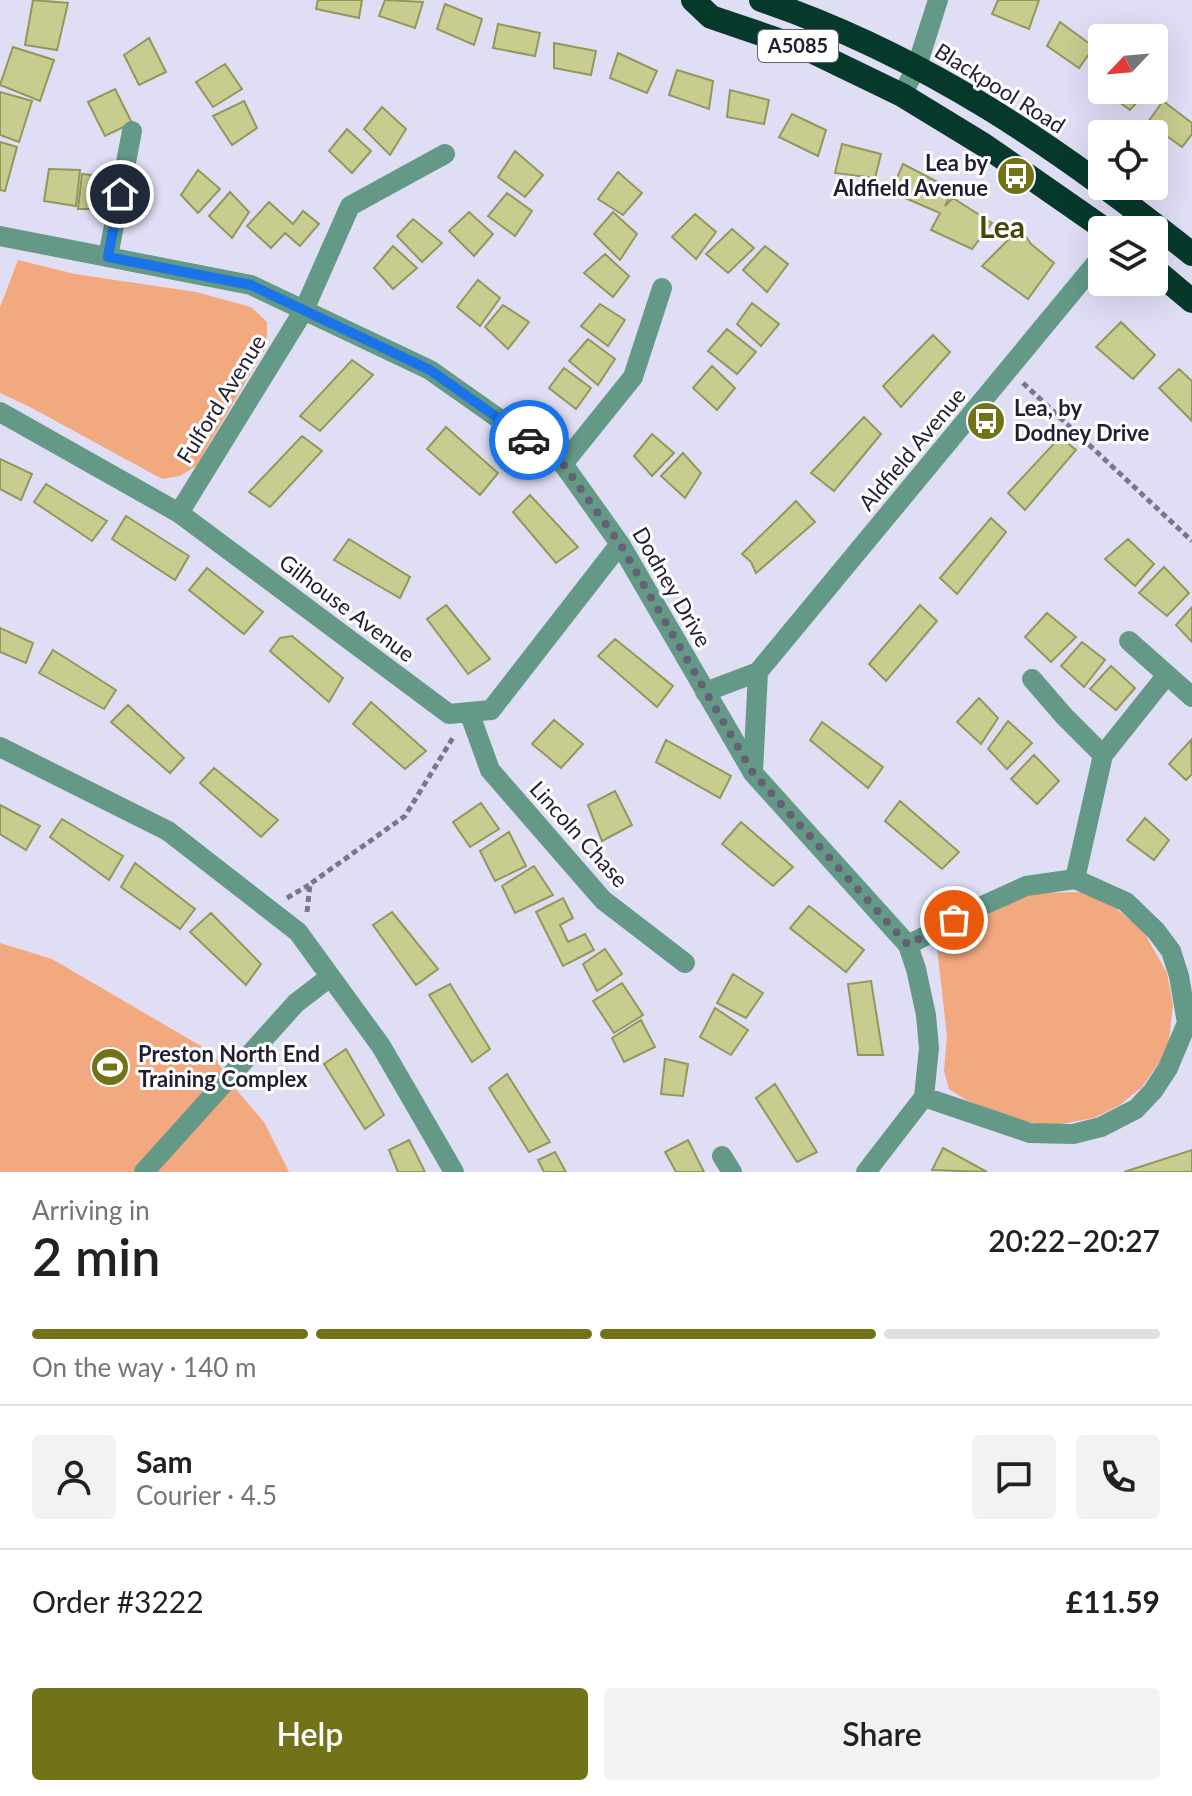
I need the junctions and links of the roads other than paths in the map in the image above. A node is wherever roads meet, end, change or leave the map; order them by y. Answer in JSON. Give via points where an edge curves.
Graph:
{"nodes":[{"id":1,"x":693,"y":0,"type":"edge"},
{"id":2,"x":761,"y":0,"type":"edge"},
{"id":3,"x":938,"y":0,"type":"edge"},
{"id":4,"x":917,"y":66,"type":"junction"},
{"id":5,"x":902,"y":95,"type":"junction"},
{"id":6,"x":132,"y":131,"type":"dead end"},
{"id":7,"x":445,"y":154,"type":"dead end"},
{"id":8,"x":1125,"y":216,"type":"edge"},
{"id":9,"x":1088,"y":217,"type":"edge"},
{"id":10,"x":0,"y":236,"type":"edge"},
{"id":11,"x":1168,"y":241,"type":"edge"},
{"id":12,"x":1192,"y":254,"type":"edge"},
{"id":13,"x":108,"y":257,"type":"junction"},
{"id":14,"x":1088,"y":273,"type":"edge"},
{"id":15,"x":1168,"y":281,"type":"edge"},
{"id":16,"x":662,"y":288,"type":"dead end"},
{"id":17,"x":1192,"y":301,"type":"edge"},
{"id":18,"x":304,"y":310,"type":"junction"},
{"id":19,"x":0,"y":412,"type":"edge"},
{"id":20,"x":563,"y":464,"type":"junction"},
{"id":21,"x":179,"y":513,"type":"junction"},
{"id":22,"x":620,"y":544,"type":"junction"},
{"id":23,"x":1129,"y":641,"type":"dead end"},
{"id":24,"x":758,"y":672,"type":"junction"},
{"id":25,"x":1166,"y":676,"type":"junction"},
{"id":26,"x":1032,"y":679,"type":"dead end"},
{"id":27,"x":705,"y":692,"type":"junction"},
{"id":28,"x":1192,"y":697,"type":"edge"},
{"id":29,"x":469,"y":712,"type":"junction"},
{"id":30,"x":0,"y":747,"type":"edge"},
{"id":31,"x":1103,"y":755,"type":"junction"},
{"id":32,"x":753,"y":773,"type":"junction"},
{"id":33,"x":1075,"y":879,"type":"junction"},
{"id":34,"x":908,"y":945,"type":"junction"},
{"id":35,"x":685,"y":963,"type":"dead end"},
{"id":36,"x":330,"y":977,"type":"junction"},
{"id":37,"x":1190,"y":1023,"type":"edge"},
{"id":38,"x":924,"y":1097,"type":"junction"},
{"id":39,"x":144,"y":1172,"type":"edge"},
{"id":40,"x":454,"y":1172,"type":"edge"},
{"id":41,"x":866,"y":1172,"type":"edge"}],
"edges":[{"from":1,"to":5,"type":"highway","number":"A5085","via":[[711,17],[811,51]]},
{"from":2,"to":4,"type":"highway","name":"Blackpool Road","number":"A5085","via":[[820,20]]},
{"from":3,"to":4,"type":"street"},
{"from":4,"to":5,"type":"street"},
{"from":4,"to":8,"type":"highway","name":"Blackpool Road","number":"A5085","via":[[1004,116]]},
{"from":5,"to":9,"type":"highway","number":"A5085"},
{"from":6,"to":13,"type":"street"},
{"from":7,"to":18,"type":"street","name":"Fulford Avenue","via":[[350,206]]},
{"from":10,"to":13,"type":"street","name":"Dodney Drive"},
{"from":11,"to":12,"type":"highway","name":"Blackpool Road","number":"A5085"},
{"from":13,"to":18,"type":"street","name":"Dodney Drive","via":[[251,285]]},
{"from":14,"to":24,"type":"street","name":"Aldfield Avenue"},
{"from":15,"to":17,"type":"highway"},
{"from":16,"to":20,"type":"street","via":[[633,377]]},
{"from":18,"to":20,"type":"street","name":"Dodney Drive","via":[[430,370]]},
{"from":18,"to":21,"type":"street","name":"Fulford Avenue"},
{"from":19,"to":21,"type":"street","name":"Gilhouse Avenue"},
{"from":20,"to":22,"type":"street","name":"Dodney Drive"},
{"from":21,"to":29,"type":"street","name":"Gilhouse Avenue","via":[[449,714]]},
{"from":22,"to":27,"type":"street","name":"Dodney Drive"},
{"from":22,"to":29,"type":"street","via":[[491,710]]},
{"from":23,"to":25,"type":"street"},
{"from":24,"to":27,"type":"street","name":"Aldfield Avenue"},
{"from":24,"to":32,"type":"street"},
{"from":25,"to":28,"type":"street"},
{"from":25,"to":31,"type":"street"},
{"from":26,"to":31,"type":"street"},
{"from":27,"to":32,"type":"street","name":"Dodney Drive"},
{"from":29,"to":35,"type":"street","name":"Lincoln Chase","via":[[490,770],[603,900]]},
{"from":30,"to":36,"type":"street","via":[[168,831],[298,932]]},
{"from":31,"to":33,"type":"street"},
{"from":32,"to":34,"type":"street","name":"Dodney Drive"},
{"from":33,"to":34,"type":"street","via":[[1026,886]]},
{"from":33,"to":37,"type":"street","via":[[1126,902],[1156,931],[1171,951]]},
{"from":34,"to":38,"type":"street","name":"Dodney Drive","via":[[926,1015]]},
{"from":36,"to":39,"type":"street","via":[[296,1003]]},
{"from":36,"to":40,"type":"street","via":[[381,1046]]},
{"from":37,"to":38,"type":"street","via":[[1153,1091],[1136,1109],[1101,1127],[1073,1134],[1030,1133]]},
{"from":38,"to":41,"type":"street"}]}
